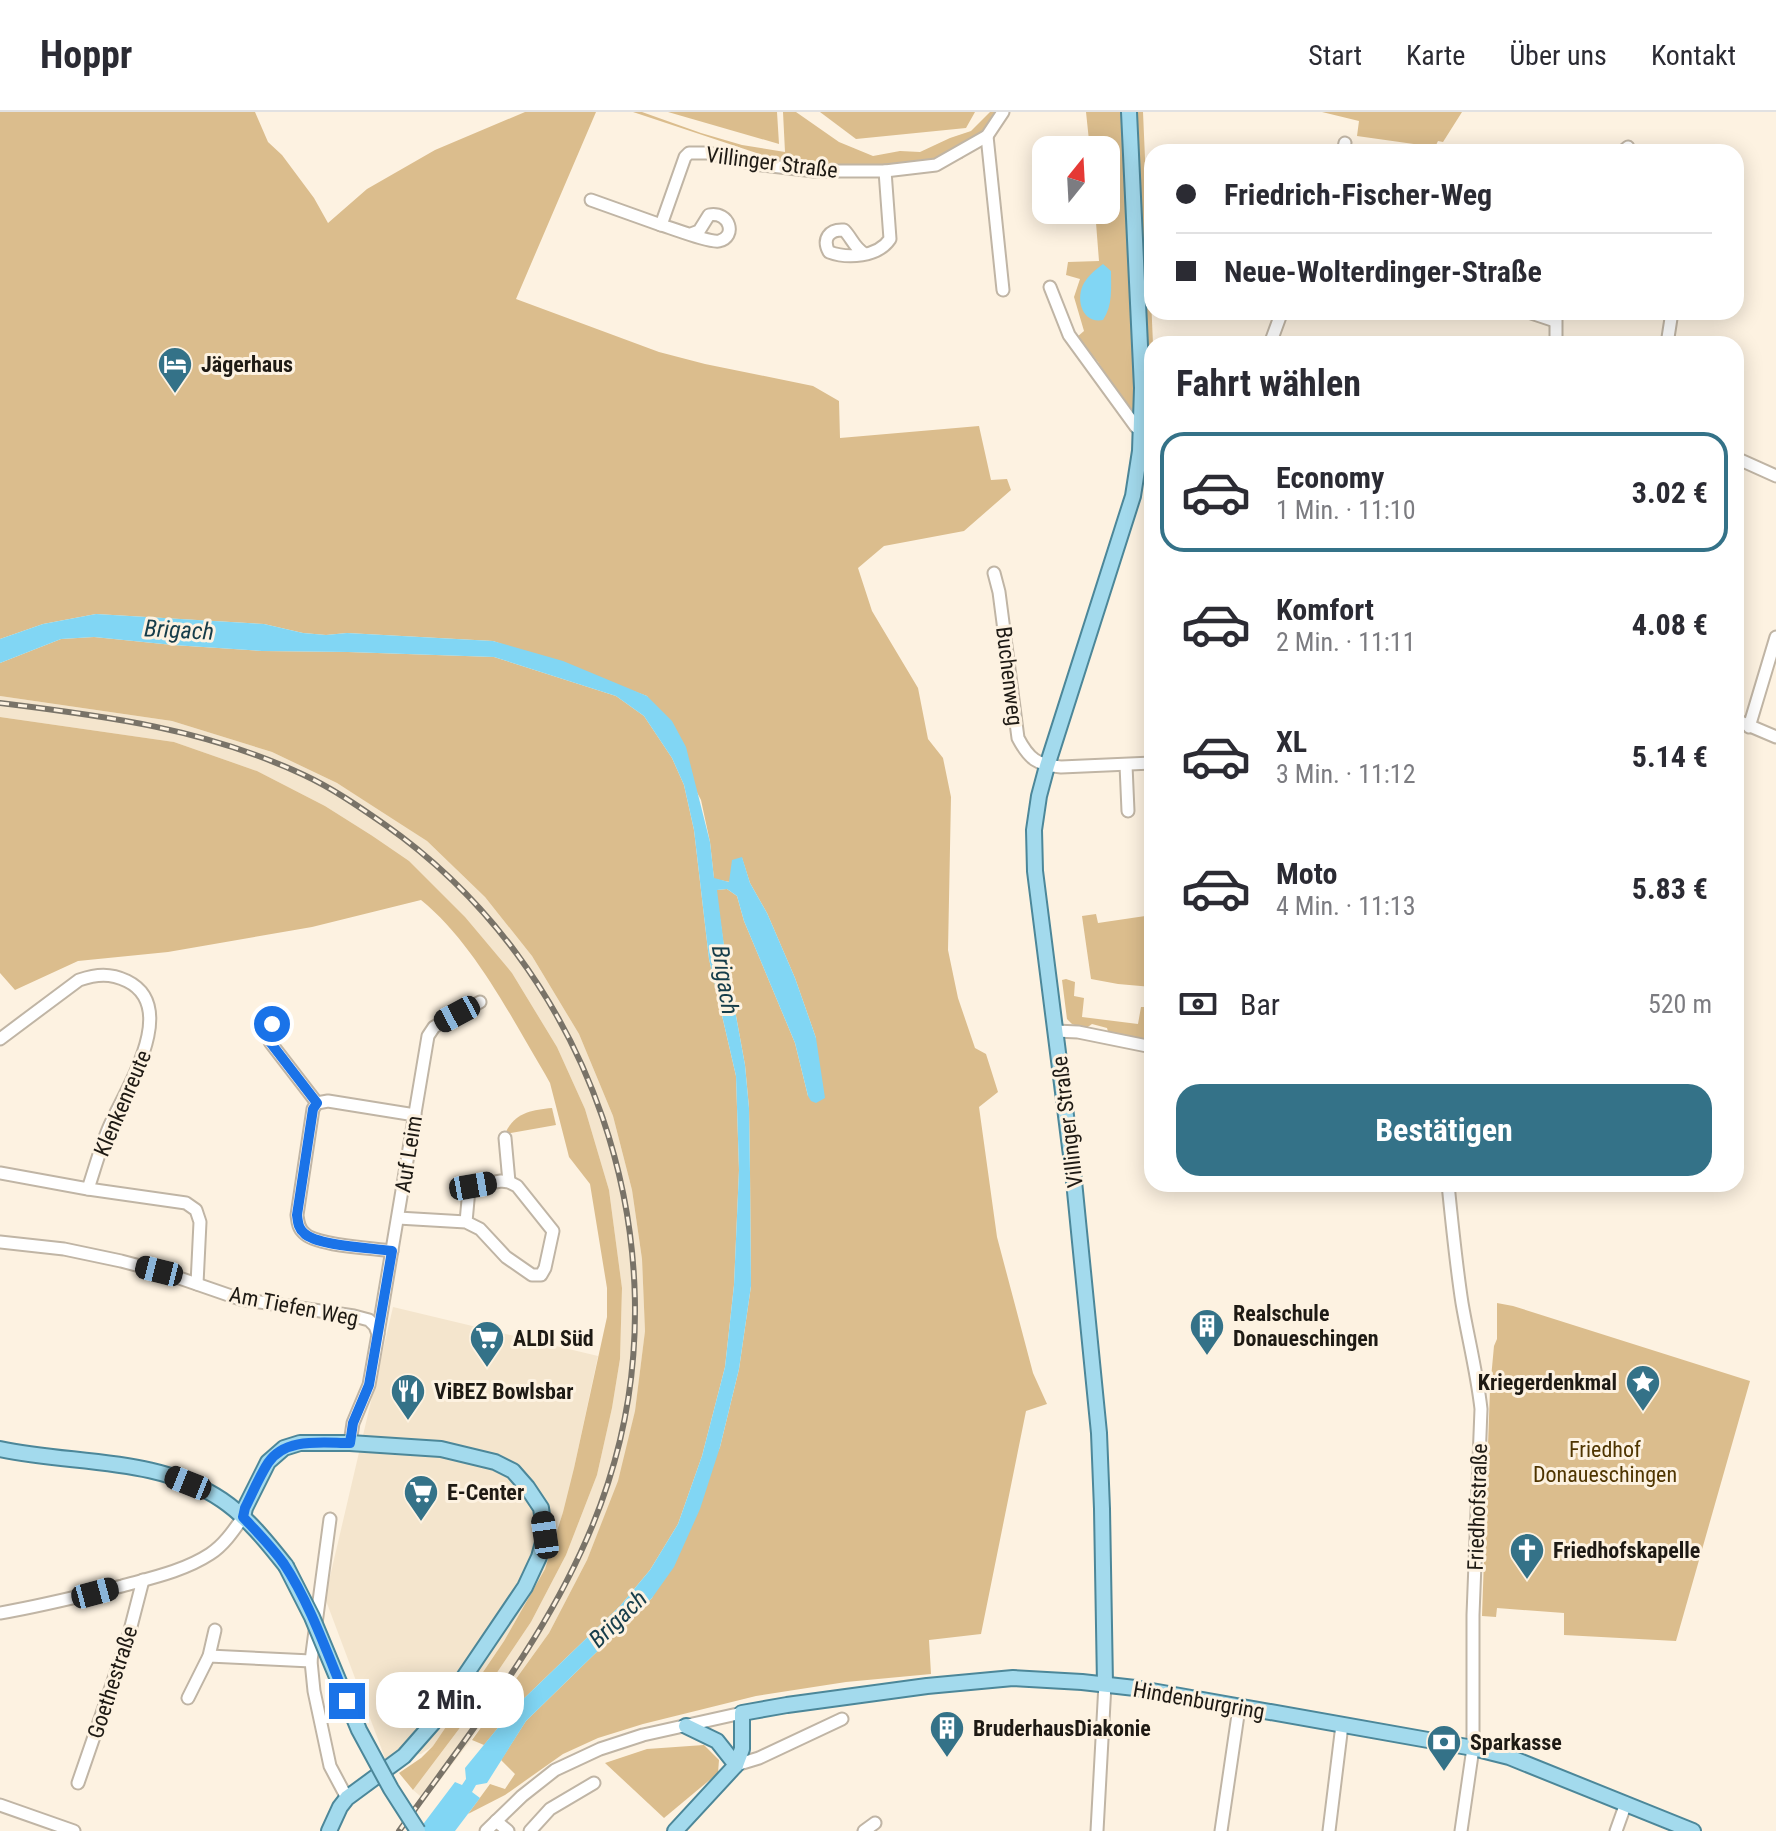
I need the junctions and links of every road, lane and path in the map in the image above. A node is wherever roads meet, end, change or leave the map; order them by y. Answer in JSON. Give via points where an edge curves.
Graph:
{"nodes":[{"id":1,"x":1003,"y":112,"type":"edge"},
{"id":2,"x":1129,"y":112,"type":"edge"},
{"id":3,"x":987,"y":136,"type":"junction"},
{"id":4,"x":885,"y":171,"type":"junction"},
{"id":5,"x":591,"y":200,"type":"dead end"},
{"id":6,"x":661,"y":225,"type":"junction"},
{"id":7,"x":691,"y":234,"type":"dead end"},
{"id":8,"x":865,"y":254,"type":"dead end"},
{"id":9,"x":1050,"y":287,"type":"dead end"},
{"id":10,"x":1003,"y":290,"type":"dead end"},
{"id":11,"x":1142,"y":428,"type":"junction"},
{"id":12,"x":1144,"y":440,"type":"edge"},
{"id":13,"x":1144,"y":459,"type":"edge"},
{"id":14,"x":1744,"y":462,"type":"edge"},
{"id":15,"x":1776,"y":476,"type":"edge"},
{"id":16,"x":994,"y":573,"type":"dead end"},
{"id":17,"x":1776,"y":637,"type":"edge"},
{"id":18,"x":1744,"y":724,"type":"edge"},
{"id":19,"x":1749,"y":727,"type":"junction"},
{"id":20,"x":1776,"y":737,"type":"edge"},
{"id":21,"x":1144,"y":764,"type":"edge"},
{"id":22,"x":1126,"y":765,"type":"junction"},
{"id":23,"x":1047,"y":766,"type":"junction"},
{"id":24,"x":1128,"y":811,"type":"dead end"},
{"id":25,"x":480,"y":1002,"type":"dead end"},
{"id":26,"x":272,"y":1024,"type":"dead end"},
{"id":27,"x":1056,"y":1031,"type":"junction"},
{"id":28,"x":0,"y":1039,"type":"edge"},
{"id":29,"x":1144,"y":1045,"type":"edge"},
{"id":30,"x":317,"y":1103,"type":"junction"},
{"id":31,"x":415,"y":1115,"type":"junction"},
{"id":32,"x":505,"y":1138,"type":"dead end"},
{"id":33,"x":0,"y":1173,"type":"edge"},
{"id":34,"x":509,"y":1182,"type":"junction"},
{"id":35,"x":88,"y":1189,"type":"junction"},
{"id":36,"x":1449,"y":1192,"type":"edge"},
{"id":37,"x":398,"y":1218,"type":"junction"},
{"id":38,"x":466,"y":1222,"type":"junction"},
{"id":39,"x":0,"y":1242,"type":"edge"},
{"id":40,"x":392,"y":1251,"type":"junction"},
{"id":41,"x":197,"y":1284,"type":"junction"},
{"id":42,"x":378,"y":1334,"type":"junction"},
{"id":43,"x":350,"y":1443,"type":"junction"},
{"id":44,"x":0,"y":1449,"type":"edge"},
{"id":45,"x":243,"y":1517,"type":"junction"},
{"id":46,"x":330,"y":1519,"type":"dead end"},
{"id":47,"x":143,"y":1580,"type":"junction"},
{"id":48,"x":0,"y":1613,"type":"edge"},
{"id":49,"x":215,"y":1630,"type":"dead end"},
{"id":50,"x":209,"y":1656,"type":"junction"},
{"id":51,"x":311,"y":1661,"type":"junction"},
{"id":52,"x":1105,"y":1684,"type":"junction"},
{"id":53,"x":188,"y":1698,"type":"dead end"},
{"id":54,"x":1239,"y":1708,"type":"junction"},
{"id":55,"x":742,"y":1713,"type":"junction"},
{"id":56,"x":842,"y":1719,"type":"dead end"},
{"id":57,"x":1342,"y":1725,"type":"junction"},
{"id":58,"x":686,"y":1726,"type":"junction"},
{"id":59,"x":1473,"y":1748,"type":"junction"},
{"id":60,"x":736,"y":1765,"type":"junction"},
{"id":61,"x":78,"y":1783,"type":"dead end"},
{"id":62,"x":594,"y":1783,"type":"dead end"},
{"id":63,"x":347,"y":1798,"type":"junction"},
{"id":64,"x":1626,"y":1803,"type":"junction"},
{"id":65,"x":0,"y":1805,"type":"edge"},
{"id":66,"x":32,"y":1817,"type":"junction"},
{"id":67,"x":496,"y":1821,"type":"junction"},
{"id":68,"x":875,"y":1823,"type":"dead end"},
{"id":69,"x":27,"y":1831,"type":"edge"},
{"id":70,"x":74,"y":1831,"type":"edge"},
{"id":71,"x":329,"y":1831,"type":"edge"},
{"id":72,"x":418,"y":1831,"type":"edge"},
{"id":73,"x":486,"y":1831,"type":"edge"},
{"id":74,"x":508,"y":1831,"type":"edge"},
{"id":75,"x":530,"y":1831,"type":"edge"},
{"id":76,"x":675,"y":1831,"type":"edge"},
{"id":77,"x":864,"y":1831,"type":"edge"},
{"id":78,"x":1097,"y":1831,"type":"edge"},
{"id":79,"x":1221,"y":1831,"type":"edge"},
{"id":80,"x":1329,"y":1831,"type":"edge"},
{"id":81,"x":1461,"y":1831,"type":"edge"},
{"id":82,"x":1616,"y":1831,"type":"edge"},
{"id":83,"x":1693,"y":1831,"type":"edge"}],
"edges":[{"from":1,"to":3,"type":"street","name":"Villinger Straße"},
{"from":2,"to":11,"type":"main road","name":"Villinger Straße"},
{"from":3,"to":4,"type":"street","name":"Villinger Straße","via":[[936,165]]},
{"from":3,"to":10,"type":"street"},
{"from":4,"to":6,"type":"street","name":"Villinger Straße","via":[[814,171],[689,153]]},
{"from":4,"to":8,"type":"street","via":[[890,239]]},
{"from":5,"to":6,"type":"street"},
{"from":6,"to":7,"type":"street"},
{"from":9,"to":11,"type":"street","via":[[1069,335],[1136,427]]},
{"from":11,"to":12,"type":"main road","name":"Villinger Straße"},
{"from":13,"to":23,"type":"main road","name":"Villinger Straße"},
{"from":14,"to":15,"type":"street"},
{"from":16,"to":23,"type":"street","name":"Buchenweg","via":[[1018,738],[1032,759]]},
{"from":17,"to":19,"type":"street"},
{"from":18,"to":19,"type":"street"},
{"from":19,"to":20,"type":"street"},
{"from":21,"to":22,"type":"street"},
{"from":22,"to":23,"type":"street"},
{"from":22,"to":24,"type":"street"},
{"from":23,"to":27,"type":"main road","name":"Villinger Straße","via":[[1034,830],[1035,871]]},
{"from":25,"to":31,"type":"street","name":"Auf Leim","via":[[434,1027],[428,1036]]},
{"from":26,"to":30,"type":"street","via":[[270,1042]]},
{"from":27,"to":29,"type":"street"},
{"from":27,"to":52,"type":"main road","name":"Villinger Straße","via":[[1099,1433]]},
{"from":28,"to":35,"type":"street","name":"Klenkenreute","via":[[79,980],[94,975],[130,982],[143,995],[151,1018],[148,1042],[108,1129]]},
{"from":30,"to":31,"type":"street"},
{"from":30,"to":40,"type":"street","via":[[297,1215],[300,1228],[320,1241]]},
{"from":31,"to":37,"type":"street","name":"Auf Leim"},
{"from":32,"to":34,"type":"street"},
{"from":33,"to":35,"type":"street","name":"Klenkenreute"},
{"from":34,"to":38,"type":"street","via":[[469,1189]]},
{"from":34,"to":38,"type":"street","via":[[553,1231],[541,1275],[532,1275],[506,1257]]},
{"from":35,"to":41,"type":"street","name":"Klenkenreute","via":[[186,1203],[196,1210]]},
{"from":36,"to":59,"type":"street","name":"Friedhofstraße","via":[[1481,1409]]},
{"from":37,"to":38,"type":"street"},
{"from":37,"to":40,"type":"street","name":"Auf Leim"},
{"from":39,"to":41,"type":"street","name":"Am Tiefen Weg","via":[[64,1249]]},
{"from":40,"to":42,"type":"street","name":"Auf Leim"},
{"from":41,"to":42,"type":"street","name":"Am Tiefen Weg","via":[[240,1299],[369,1320]]},
{"from":42,"to":43,"type":"street","name":"Am Tiefen Weg"},
{"from":43,"to":45,"type":"main road","via":[[300,1443],[277,1452]]},
{"from":43,"to":63,"type":"main road","via":[[441,1449],[495,1462],[527,1487],[541,1508],[545,1535],[525,1587],[433,1723],[404,1756]]},
{"from":44,"to":45,"type":"main road","via":[[168,1475],[208,1491]]},
{"from":45,"to":47,"type":"street","via":[[213,1552]]},
{"from":45,"to":72,"type":"main road","bridge":true,"via":[[286,1566],[359,1730]]},
{"from":46,"to":51,"type":"street"},
{"from":47,"to":48,"type":"street"},
{"from":47,"to":61,"type":"street","name":"Goethestraße"},
{"from":49,"to":50,"type":"street"},
{"from":50,"to":51,"type":"street"},
{"from":50,"to":53,"type":"street"},
{"from":51,"to":63,"type":"street","via":[[330,1766]]},
{"from":52,"to":54,"type":"main road","name":"Hindenburgring"},
{"from":52,"to":55,"type":"main road","name":"Hindenburgring","via":[[1013,1678]]},
{"from":52,"to":78,"type":"street","name":"Villinger Straße"},
{"from":54,"to":57,"type":"main road","name":"Hindenburgring"},
{"from":54,"to":79,"type":"street"},
{"from":55,"to":58,"type":"street"},
{"from":55,"to":60,"type":"main road","via":[[742,1749]]},
{"from":56,"to":60,"type":"street"},
{"from":57,"to":59,"type":"main road","name":"Hindenburgring"},
{"from":57,"to":80,"type":"street"},
{"from":58,"to":60,"type":"main road","via":[[717,1741]]},
{"from":58,"to":67,"type":"street","via":[[600,1749],[555,1770]]},
{"from":59,"to":64,"type":"main road","name":"Hindenburgring"},
{"from":59,"to":81,"type":"street","name":"Friedhofstraße"},
{"from":60,"to":76,"type":"main road"},
{"from":62,"to":75,"type":"street","via":[[550,1809]]},
{"from":63,"to":71,"type":"main road"},
{"from":64,"to":82,"type":"street"},
{"from":64,"to":83,"type":"main road","name":"Hindenburgring"},
{"from":65,"to":66,"type":"street"},
{"from":66,"to":69,"type":"street"},
{"from":66,"to":70,"type":"street"},
{"from":67,"to":73,"type":"street"},
{"from":67,"to":74,"type":"street"},
{"from":68,"to":77,"type":"street"}]}
